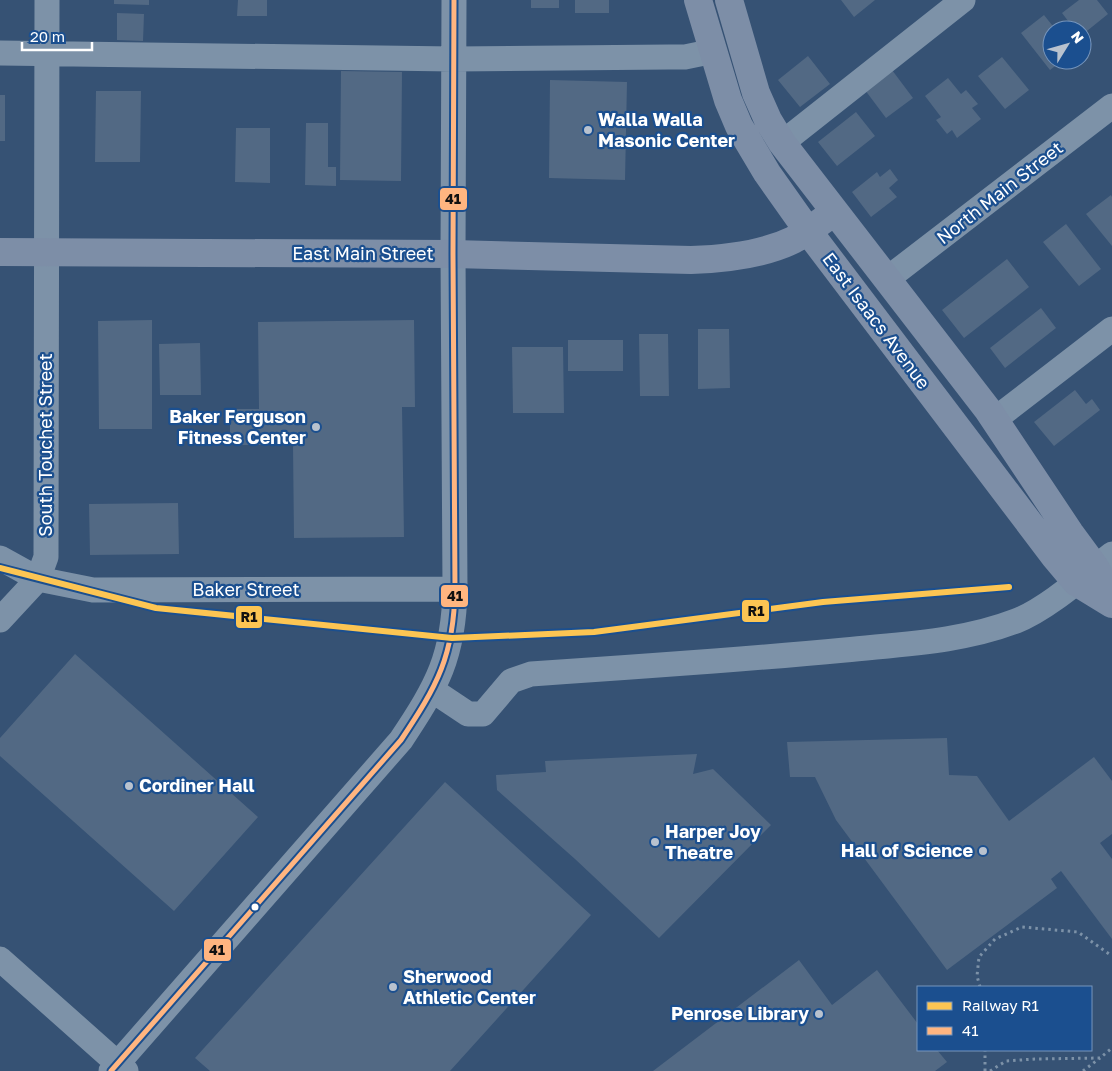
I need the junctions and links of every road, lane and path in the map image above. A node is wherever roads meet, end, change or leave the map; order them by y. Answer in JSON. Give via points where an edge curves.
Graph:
{"nodes":[{"id":1,"x":47,"y":0,"type":"edge"},
{"id":2,"x":454,"y":0,"type":"edge"},
{"id":3,"x":698,"y":0,"type":"edge"},
{"id":4,"x":729,"y":0,"type":"edge"},
{"id":5,"x":963,"y":0,"type":"edge"},
{"id":6,"x":714,"y":51,"type":"junction"},
{"id":7,"x":46,"y":52,"type":"junction"},
{"id":8,"x":0,"y":53,"type":"edge"},
{"id":9,"x":454,"y":59,"type":"junction"},
{"id":10,"x":1112,"y":106,"type":"edge"},
{"id":11,"x":782,"y":142,"type":"junction"},
{"id":12,"x":834,"y":212,"type":"junction"},
{"id":13,"x":808,"y":231,"type":"junction"},
{"id":14,"x":0,"y":252,"type":"edge"},
{"id":15,"x":46,"y":253,"type":"junction"},
{"id":16,"x":454,"y":254,"type":"junction"},
{"id":17,"x":888,"y":279,"type":"junction"},
{"id":18,"x":1112,"y":330,"type":"edge"},
{"id":19,"x":994,"y":420,"type":"junction"},
{"id":20,"x":0,"y":558,"type":"edge"},
{"id":21,"x":1094,"y":567,"type":"edge"},
{"id":22,"x":38,"y":579,"type":"junction"},
{"id":23,"x":455,"y":589,"type":"junction"},
{"id":24,"x":1112,"y":599,"type":"edge"},
{"id":25,"x":1112,"y":604,"type":"edge"},
{"id":26,"x":0,"y":620,"type":"edge"},
{"id":27,"x":432,"y":690,"type":"junction"},
{"id":28,"x":1112,"y":956,"type":"edge"},
{"id":29,"x":0,"y":960,"type":"edge"},
{"id":30,"x":980,"y":986,"type":"edge"},
{"id":31,"x":1112,"y":1048,"type":"edge"},
{"id":32,"x":985,"y":1051,"type":"edge"},
{"id":33,"x":1100,"y":1058,"type":"junction"},
{"id":34,"x":119,"y":1069,"type":"edge"},
{"id":35,"x":985,"y":1071,"type":"edge"},
{"id":36,"x":990,"y":1071,"type":"edge"},
{"id":37,"x":1083,"y":1071,"type":"edge"}],
"edges":[{"from":1,"to":7,"type":"street","name":"South Touchet Street"},
{"from":2,"to":9,"type":"street"},
{"from":3,"to":6,"type":"main road","name":"East Isaacs Avenue"},
{"from":4,"to":11,"type":"main road","name":"East Isaacs Avenue","via":[[756,93]]},
{"from":5,"to":11,"type":"street"},
{"from":6,"to":9,"type":"street","via":[[669,58]]},
{"from":6,"to":13,"type":"main road","name":"East Isaacs Avenue","via":[[739,126]]},
{"from":7,"to":8,"type":"street"},
{"from":7,"to":9,"type":"street"},
{"from":7,"to":15,"type":"street","name":"South Touchet Street"},
{"from":9,"to":16,"type":"street"},
{"from":10,"to":17,"type":"street","name":"North Main Street"},
{"from":11,"to":12,"type":"main road","name":"East Isaacs Avenue"},
{"from":12,"to":13,"type":"main road","name":"East Main Street"},
{"from":12,"to":17,"type":"main road","name":"East Isaacs Avenue"},
{"from":13,"to":16,"type":"main road","name":"East Main Street","via":[[758,252],[713,260]]},
{"from":13,"to":21,"type":"main road","name":"East Isaacs Avenue"},
{"from":14,"to":15,"type":"main road","name":"East Main Street"},
{"from":15,"to":16,"type":"main road","name":"East Main Street"},
{"from":15,"to":22,"type":"street","name":"South Touchet Street","via":[[46,557]]},
{"from":16,"to":23,"type":"street"},
{"from":17,"to":19,"type":"main road","name":"East Isaacs Avenue"},
{"from":18,"to":19,"type":"street"},
{"from":19,"to":21,"type":"main road","name":"East Isaacs Avenue"},
{"from":20,"to":22,"type":"street","name":"Baker Street"},
{"from":21,"to":24,"type":"main road","name":"East Isaacs Avenue"},
{"from":21,"to":25,"type":"main road","name":"East Isaacs Avenue"},
{"from":21,"to":27,"type":"street","via":[[1018,620],[943,639],[743,660],[531,674],[511,681],[483,714],[468,714]]},
{"from":22,"to":23,"type":"street","name":"Baker Street","via":[[108,590]]},
{"from":22,"to":26,"type":"street","name":"South Touchet Street"},
{"from":23,"to":27,"type":"street","via":[[452,638],[446,661]]},
{"from":27,"to":34,"type":"street","via":[[401,740]]},
{"from":28,"to":30,"type":"path","via":[[1078,932],[1022,927],[996,939],[979,956]]},
{"from":29,"to":34,"type":"street"},
{"from":31,"to":33,"type":"path"},
{"from":32,"to":35,"type":"path"},
{"from":33,"to":36,"type":"path","via":[[1006,1061]]},
{"from":33,"to":37,"type":"path"}]}
